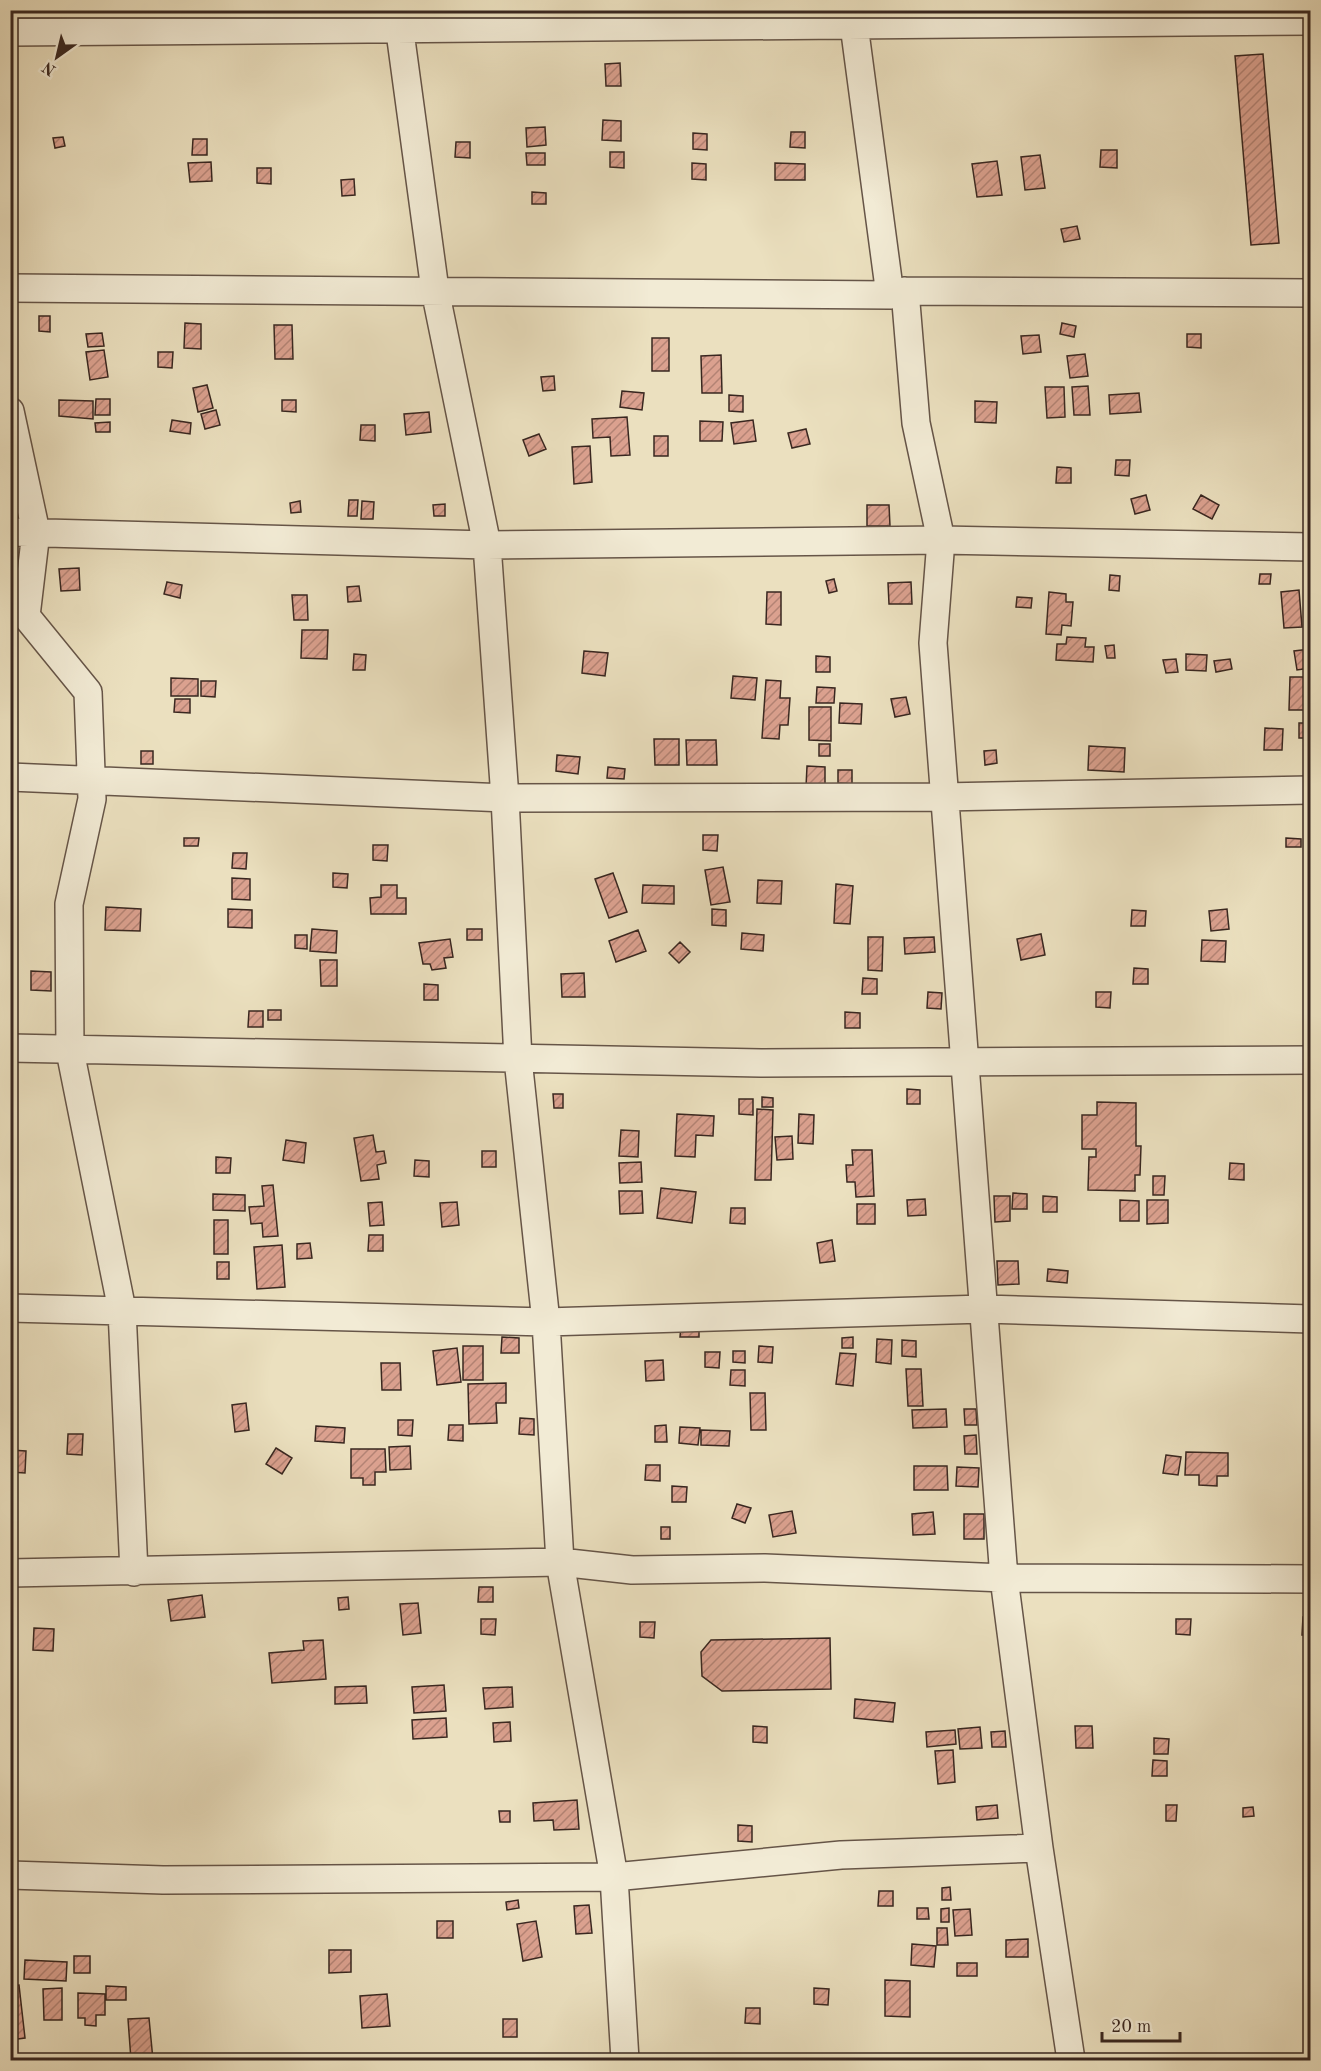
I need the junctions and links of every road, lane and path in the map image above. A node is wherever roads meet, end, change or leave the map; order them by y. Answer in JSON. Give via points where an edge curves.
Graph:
{"nodes":[{"id":1,"x":1309,"y":10,"type":"edge"},
{"id":2,"x":398,"y":19,"type":"edge"},
{"id":3,"x":853,"y":19,"type":"edge"},
{"id":4,"x":1310,"y":21,"type":"edge"},
{"id":5,"x":1311,"y":26,"type":"edge"},
{"id":6,"x":10,"y":32,"type":"edge"},
{"id":7,"x":10,"y":288,"type":"edge"},
{"id":8,"x":435,"y":290,"type":"junction"},
{"id":9,"x":898,"y":293,"type":"junction"},
{"id":10,"x":1311,"y":293,"type":"edge"},
{"id":11,"x":10,"y":411,"type":"edge"},
{"id":12,"x":23,"y":532,"type":"edge"},
{"id":13,"x":941,"y":540,"type":"junction"},
{"id":14,"x":487,"y":545,"type":"junction"},
{"id":15,"x":1311,"y":547,"type":"edge"},
{"id":16,"x":10,"y":777,"type":"edge"},
{"id":17,"x":93,"y":781,"type":"junction"},
{"id":18,"x":1311,"y":790,"type":"edge"},
{"id":19,"x":942,"y":797,"type":"junction"},
{"id":20,"x":505,"y":798,"type":"junction"},
{"id":21,"x":10,"y":1048,"type":"edge"},
{"id":22,"x":70,"y":1051,"type":"junction"},
{"id":23,"x":518,"y":1059,"type":"junction"},
{"id":24,"x":1311,"y":1060,"type":"edge"},
{"id":25,"x":965,"y":1062,"type":"junction"},
{"id":26,"x":10,"y":1308,"type":"edge"},
{"id":27,"x":984,"y":1309,"type":"junction"},
{"id":28,"x":122,"y":1310,"type":"junction"},
{"id":29,"x":1311,"y":1319,"type":"edge"},
{"id":30,"x":546,"y":1322,"type":"junction"},
{"id":31,"x":560,"y":1562,"type":"junction"},
{"id":32,"x":134,"y":1572,"type":"junction"},
{"id":33,"x":10,"y":1574,"type":"edge"},
{"id":34,"x":1004,"y":1578,"type":"junction"},
{"id":35,"x":1311,"y":1579,"type":"edge"},
{"id":36,"x":1039,"y":1848,"type":"junction"},
{"id":37,"x":10,"y":1875,"type":"edge"},
{"id":38,"x":614,"y":1877,"type":"junction"},
{"id":39,"x":625,"y":2061,"type":"edge"},
{"id":40,"x":1071,"y":2061,"type":"edge"}],
"edges":[{"from":1,"to":4,"type":"street"},
{"from":2,"to":3,"type":"street"},
{"from":2,"to":6,"type":"street"},
{"from":2,"to":8,"type":"street"},
{"from":3,"to":4,"type":"street"},
{"from":3,"to":9,"type":"street"},
{"from":4,"to":5,"type":"street"},
{"from":7,"to":8,"type":"street"},
{"from":8,"to":9,"type":"street"},
{"from":8,"to":14,"type":"street"},
{"from":9,"to":10,"type":"street"},
{"from":9,"to":13,"type":"street","via":[[916,423]]},
{"from":11,"to":12,"type":"street"},
{"from":12,"to":14,"type":"street"},
{"from":12,"to":17,"type":"street","via":[[26,616],[88,692]]},
{"from":13,"to":14,"type":"street"},
{"from":13,"to":15,"type":"street"},
{"from":13,"to":19,"type":"street","via":[[933,643]]},
{"from":14,"to":20,"type":"street"},
{"from":16,"to":17,"type":"street"},
{"from":17,"to":20,"type":"street"},
{"from":17,"to":22,"type":"street","via":[[69,904]]},
{"from":18,"to":19,"type":"street"},
{"from":19,"to":20,"type":"street"},
{"from":19,"to":25,"type":"street"},
{"from":20,"to":23,"type":"street"},
{"from":21,"to":22,"type":"street"},
{"from":22,"to":23,"type":"street"},
{"from":22,"to":28,"type":"street"},
{"from":23,"to":25,"type":"street"},
{"from":23,"to":30,"type":"street"},
{"from":24,"to":25,"type":"street"},
{"from":25,"to":27,"type":"street"},
{"from":26,"to":28,"type":"street"},
{"from":27,"to":29,"type":"street"},
{"from":27,"to":30,"type":"street"},
{"from":27,"to":34,"type":"street"},
{"from":28,"to":30,"type":"street"},
{"from":28,"to":32,"type":"street"},
{"from":30,"to":31,"type":"street"},
{"from":31,"to":32,"type":"street"},
{"from":31,"to":34,"type":"street","via":[[633,1570],[765,1568]]},
{"from":31,"to":38,"type":"street"},
{"from":32,"to":33,"type":"street"},
{"from":34,"to":35,"type":"street"},
{"from":34,"to":36,"type":"street"},
{"from":36,"to":38,"type":"street","via":[[841,1855]]},
{"from":36,"to":40,"type":"street"},
{"from":37,"to":38,"type":"street","via":[[163,1880]]},
{"from":38,"to":39,"type":"street"}]}
